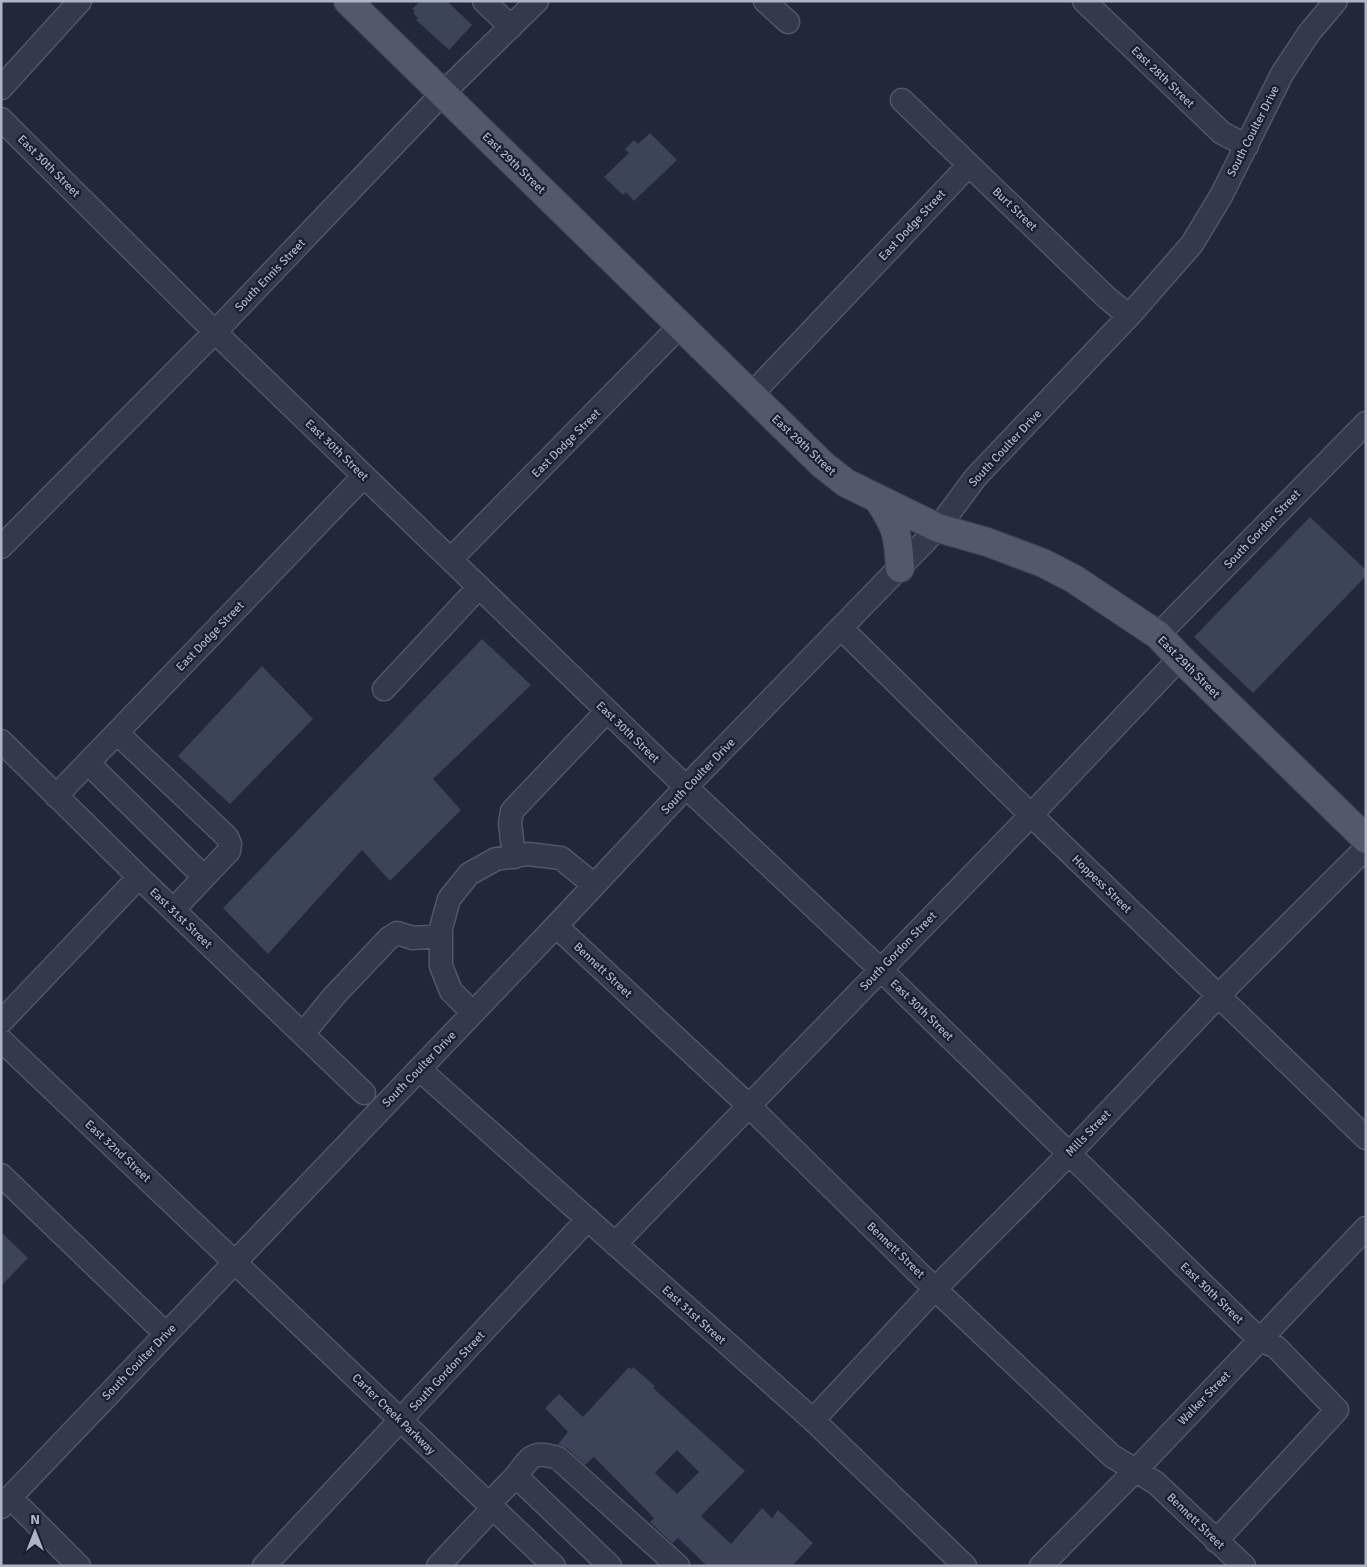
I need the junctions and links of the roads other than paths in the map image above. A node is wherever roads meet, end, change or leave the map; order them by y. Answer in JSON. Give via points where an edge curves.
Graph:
{"nodes":[{"id":1,"x":80,"y":1,"type":"edge"},
{"id":2,"x":348,"y":1,"type":"edge"},
{"id":3,"x":484,"y":1,"type":"edge"},
{"id":4,"x":536,"y":1,"type":"edge"},
{"id":5,"x":765,"y":1,"type":"edge"},
{"id":6,"x":1084,"y":1,"type":"edge"},
{"id":7,"x":1336,"y":1,"type":"edge"},
{"id":8,"x":788,"y":22,"type":"dead end"},
{"id":9,"x":510,"y":27,"type":"junction"},
{"id":10,"x":1,"y":88,"type":"edge"},
{"id":11,"x":443,"y":93,"type":"junction"},
{"id":12,"x":902,"y":100,"type":"dead end"},
{"id":13,"x":1,"y":119,"type":"edge"},
{"id":14,"x":1247,"y":146,"type":"junction"},
{"id":15,"x":969,"y":165,"type":"junction"},
{"id":16,"x":1129,"y":316,"type":"junction"},
{"id":17,"x":680,"y":326,"type":"junction"},
{"id":18,"x":214,"y":332,"type":"junction"},
{"id":19,"x":752,"y":395,"type":"junction"},
{"id":20,"x":1366,"y":423,"type":"edge"},
{"id":21,"x":364,"y":476,"type":"junction"},
{"id":22,"x":878,"y":500,"type":"junction"},
{"id":23,"x":938,"y":528,"type":"junction"},
{"id":24,"x":1,"y":547,"type":"edge"},
{"id":25,"x":451,"y":559,"type":"junction"},
{"id":26,"x":900,"y":568,"type":"junction"},
{"id":27,"x":479,"y":587,"type":"junction"},
{"id":28,"x":841,"y":628,"type":"junction"},
{"id":29,"x":1158,"y":635,"type":"junction"},
{"id":30,"x":1180,"y":658,"type":"junction"},
{"id":31,"x":384,"y":689,"type":"dead end"},
{"id":32,"x":607,"y":711,"type":"junction"},
{"id":33,"x":117,"y":733,"type":"junction"},
{"id":34,"x":1,"y":741,"type":"edge"},
{"id":35,"x":88,"y":763,"type":"junction"},
{"id":36,"x":686,"y":787,"type":"junction"},
{"id":37,"x":56,"y":796,"type":"junction"},
{"id":38,"x":1031,"y":815,"type":"junction"},
{"id":39,"x":1366,"y":839,"type":"edge"},
{"id":40,"x":1366,"y":848,"type":"edge"},
{"id":41,"x":514,"y":856,"type":"junction"},
{"id":42,"x":204,"y":877,"type":"junction"},
{"id":43,"x":139,"y":878,"type":"junction"},
{"id":44,"x":594,"y":885,"type":"junction"},
{"id":45,"x":173,"y":910,"type":"junction"},
{"id":46,"x":556,"y":926,"type":"junction"},
{"id":47,"x":441,"y":936,"type":"junction"},
{"id":48,"x":880,"y":969,"type":"junction"},
{"id":49,"x":1218,"y":996,"type":"junction"},
{"id":50,"x":473,"y":1013,"type":"junction"},
{"id":51,"x":1,"y":1022,"type":"edge"},
{"id":52,"x":303,"y":1034,"type":"junction"},
{"id":53,"x":1,"y":1040,"type":"edge"},
{"id":54,"x":420,"y":1069,"type":"junction"},
{"id":55,"x":364,"y":1092,"type":"dead end"},
{"id":56,"x":748,"y":1105,"type":"junction"},
{"id":57,"x":1366,"y":1138,"type":"edge"},
{"id":58,"x":1069,"y":1154,"type":"junction"},
{"id":59,"x":1,"y":1176,"type":"edge"},
{"id":60,"x":588,"y":1219,"type":"junction"},
{"id":61,"x":1366,"y":1228,"type":"edge"},
{"id":62,"x":615,"y":1244,"type":"junction"},
{"id":63,"x":234,"y":1261,"type":"junction"},
{"id":64,"x":935,"y":1289,"type":"junction"},
{"id":65,"x":166,"y":1334,"type":"junction"},
{"id":66,"x":1260,"y":1340,"type":"junction"},
{"id":67,"x":813,"y":1420,"type":"junction"},
{"id":68,"x":401,"y":1421,"type":"junction"},
{"id":69,"x":1136,"y":1470,"type":"junction"},
{"id":70,"x":516,"y":1476,"type":"junction"},
{"id":71,"x":6,"y":1502,"type":"edge"},
{"id":72,"x":491,"y":1506,"type":"junction"},
{"id":73,"x":1216,"y":1540,"type":"junction"},
{"id":74,"x":80,"y":1566,"type":"edge"},
{"id":75,"x":264,"y":1566,"type":"edge"},
{"id":76,"x":438,"y":1566,"type":"edge"},
{"id":77,"x":554,"y":1566,"type":"edge"},
{"id":78,"x":610,"y":1566,"type":"edge"},
{"id":79,"x":678,"y":1566,"type":"edge"},
{"id":80,"x":965,"y":1566,"type":"edge"},
{"id":81,"x":1041,"y":1566,"type":"edge"},
{"id":82,"x":1244,"y":1566,"type":"edge"}],
"edges":[{"from":1,"to":10,"type":"street"},
{"from":2,"to":11,"type":"main road","name":"East 29th Street"},
{"from":3,"to":9,"type":"street"},
{"from":4,"to":9,"type":"street","name":"South Ennis Street"},
{"from":5,"to":8,"type":"street"},
{"from":6,"to":14,"type":"street","name":"East 28th Street","via":[[1222,132]]},
{"from":7,"to":14,"type":"street","name":"South Coulter Drive","via":[[1309,33],[1282,74]]},
{"from":9,"to":11,"type":"street","name":"South Ennis Street"},
{"from":11,"to":17,"type":"main road","name":"East 29th Street"},
{"from":11,"to":18,"type":"street","name":"South Ennis Street"},
{"from":12,"to":15,"type":"street","name":"Burt Street"},
{"from":13,"to":18,"type":"street","name":"East 30th Street"},
{"from":14,"to":16,"type":"street","name":"South Coulter Drive","via":[[1192,244]]},
{"from":15,"to":16,"type":"street","name":"Burt Street"},
{"from":15,"to":19,"type":"street","name":"East Dodge Street"},
{"from":16,"to":23,"type":"street","name":"South Coulter Drive","via":[[975,478]]},
{"from":17,"to":19,"type":"main road","name":"East 29th Street"},
{"from":17,"to":25,"type":"street","name":"East Dodge Street"},
{"from":18,"to":21,"type":"street","name":"East 30th Street"},
{"from":18,"to":24,"type":"street","name":"South Ennis Street"},
{"from":19,"to":22,"type":"main road","name":"East 29th Street","via":[[823,465]]},
{"from":20,"to":29,"type":"street","name":"South Gordon Street"},
{"from":21,"to":25,"type":"street","name":"East 30th Street"},
{"from":21,"to":33,"type":"street","name":"East Dodge Street"},
{"from":22,"to":23,"type":"main road","name":"East 29th Street"},
{"from":22,"to":26,"type":"main road","via":[[896,530]]},
{"from":23,"to":26,"type":"street","name":"South Coulter Drive"},
{"from":23,"to":29,"type":"main road","name":"East 29th Street","via":[[987,542],[1074,578]]},
{"from":25,"to":27,"type":"street","name":"East 30th Street"},
{"from":26,"to":28,"type":"street","name":"South Coulter Drive"},
{"from":27,"to":31,"type":"street"},
{"from":27,"to":32,"type":"street","name":"East 30th Street"},
{"from":28,"to":36,"type":"street","name":"South Coulter Drive"},
{"from":28,"to":38,"type":"street","name":"Hoppess Street"},
{"from":29,"to":30,"type":"main road","name":"East 29th Street"},
{"from":30,"to":38,"type":"street","name":"South Gordon Street"},
{"from":30,"to":39,"type":"main road","name":"East 29th Street"},
{"from":32,"to":36,"type":"street","name":"East 30th Street"},
{"from":32,"to":41,"type":"street","via":[[512,811],[510,823]]},
{"from":33,"to":35,"type":"street","name":"East Dodge Street"},
{"from":33,"to":42,"type":"street","via":[[227,837],[229,851]]},
{"from":34,"to":37,"type":"street","name":"East 31st Street"},
{"from":35,"to":37,"type":"street","name":"East Dodge Street"},
{"from":35,"to":42,"type":"street"},
{"from":36,"to":44,"type":"street","name":"South Coulter Drive"},
{"from":36,"to":48,"type":"street","name":"East 30th Street"},
{"from":37,"to":43,"type":"street","name":"East 31st Street"},
{"from":38,"to":48,"type":"street","name":"South Gordon Street"},
{"from":38,"to":49,"type":"street","name":"Hoppess Street"},
{"from":40,"to":49,"type":"street","name":"Mills Street"},
{"from":41,"to":44,"type":"street","via":[[528,854],[561,858]]},
{"from":41,"to":47,"type":"street","via":[[496,859],[469,874],[449,899]]},
{"from":42,"to":45,"type":"street"},
{"from":43,"to":45,"type":"street","name":"East 31st Street"},
{"from":43,"to":51,"type":"street"},
{"from":44,"to":46,"type":"street","name":"South Coulter Drive"},
{"from":45,"to":52,"type":"street","name":"East 31st Street"},
{"from":46,"to":50,"type":"street","name":"South Coulter Drive"},
{"from":46,"to":56,"type":"street","name":"Bennett Street"},
{"from":47,"to":50,"type":"street","via":[[441,966],[451,991]]},
{"from":47,"to":52,"type":"street","via":[[413,938],[397,933],[389,938]]},
{"from":48,"to":56,"type":"street","name":"South Gordon Street"},
{"from":48,"to":58,"type":"street","name":"East 30th Street"},
{"from":49,"to":57,"type":"street","name":"Hoppess Street"},
{"from":49,"to":58,"type":"street","name":"Mills Street"},
{"from":50,"to":54,"type":"street","name":"South Coulter Drive"},
{"from":52,"to":55,"type":"street","name":"East 31st Street"},
{"from":53,"to":63,"type":"street","name":"East 32nd Street"},
{"from":54,"to":60,"type":"street","name":"East 31st Street"},
{"from":54,"to":63,"type":"street","name":"South Coulter Drive"},
{"from":56,"to":62,"type":"street","name":"South Gordon Street"},
{"from":56,"to":64,"type":"street","name":"Bennett Street"},
{"from":58,"to":64,"type":"street","name":"Mills Street"},
{"from":58,"to":66,"type":"street","name":"East 30th Street"},
{"from":59,"to":65,"type":"street"},
{"from":60,"to":62,"type":"street","name":"East 31st Street"},
{"from":60,"to":68,"type":"street","name":"South Gordon Street"},
{"from":61,"to":66,"type":"street","name":"Walker Street"},
{"from":62,"to":67,"type":"street","name":"East 31st Street"},
{"from":63,"to":65,"type":"street","name":"South Coulter Drive"},
{"from":63,"to":68,"type":"street","name":"Carter Creek Parkway"},
{"from":64,"to":67,"type":"street","name":"Mills Street"},
{"from":64,"to":69,"type":"street","name":"Bennett Street","via":[[1112,1456]]},
{"from":65,"to":71,"type":"street","name":"South Coulter Drive"},
{"from":66,"to":69,"type":"street","name":"Walker Street"},
{"from":66,"to":73,"type":"street","name":"East 30th Street","via":[[1276,1348],[1337,1410]]},
{"from":67,"to":80,"type":"street","name":"East 31st Street"},
{"from":68,"to":72,"type":"street","name":"Carter Creek Parkway"},
{"from":68,"to":75,"type":"street","name":"South Gordon Street"},
{"from":69,"to":73,"type":"street","name":"Bennett Street","via":[[1156,1483]]},
{"from":69,"to":81,"type":"street","name":"Walker Street"},
{"from":70,"to":72,"type":"street"},
{"from":70,"to":78,"type":"street"},
{"from":70,"to":79,"type":"street","via":[[529,1458],[540,1453],[558,1458]]},
{"from":71,"to":74,"type":"street"},
{"from":72,"to":76,"type":"street"},
{"from":72,"to":77,"type":"street","name":"Carter Creek Parkway"},
{"from":73,"to":82,"type":"street","name":"Bennett Street"}]}
